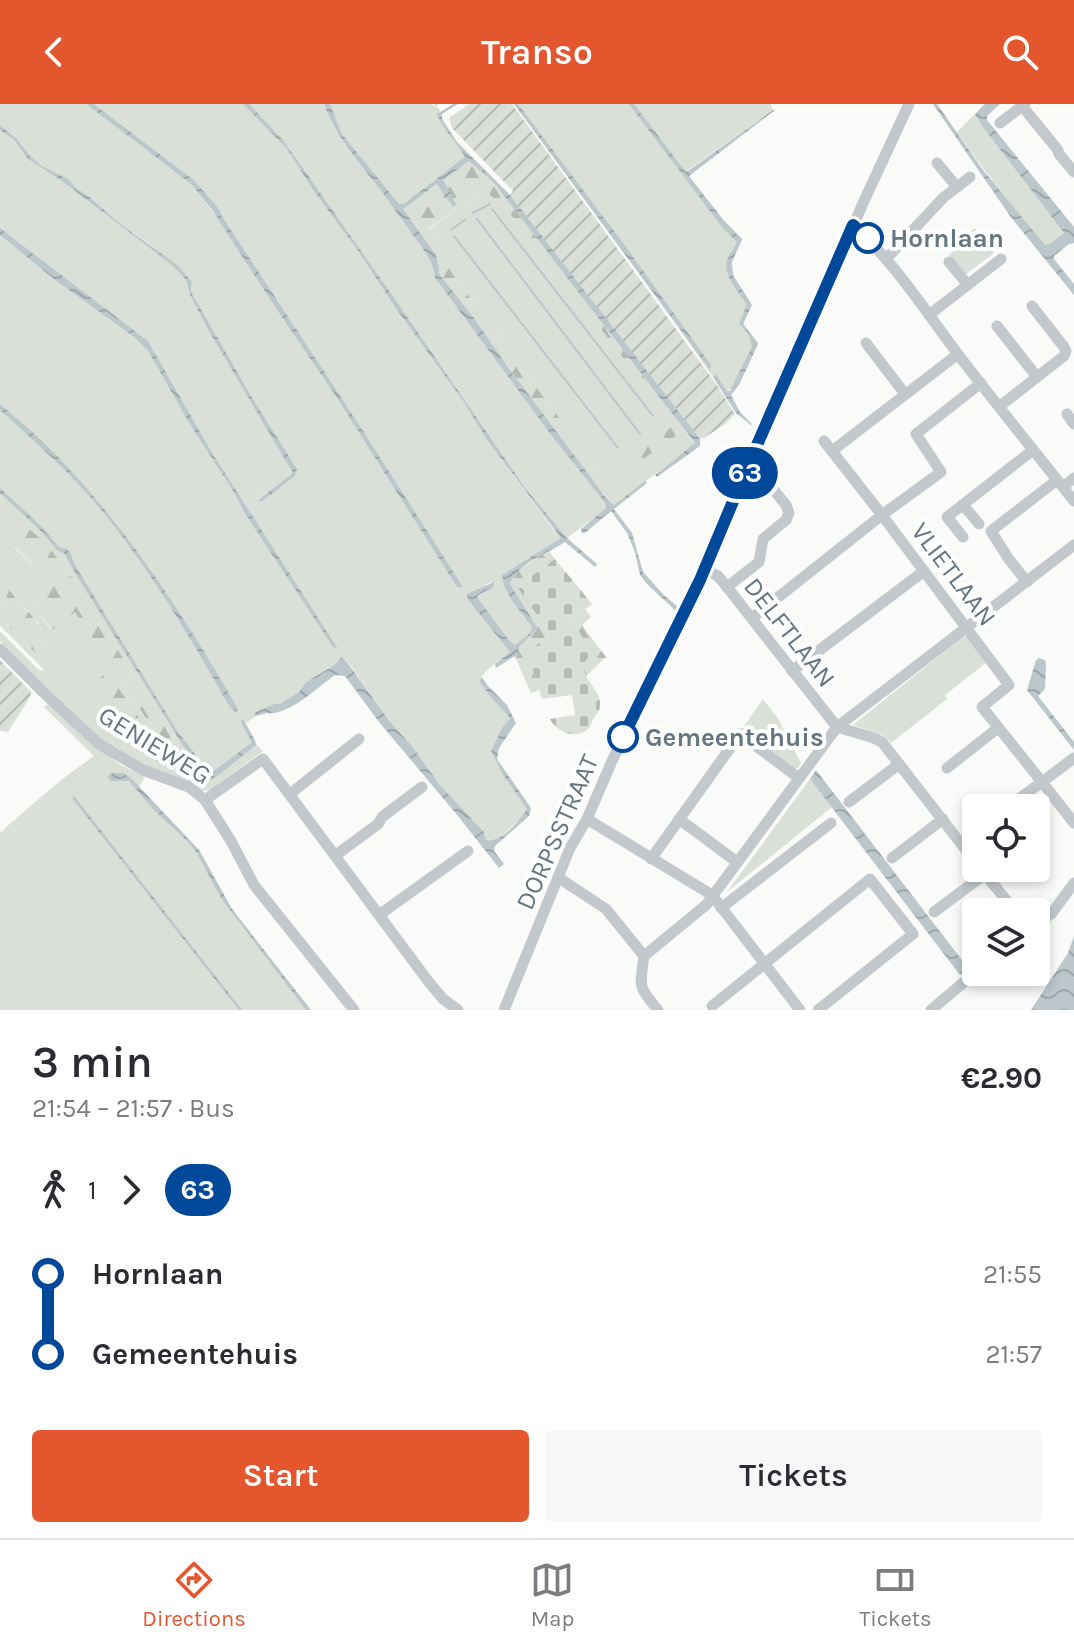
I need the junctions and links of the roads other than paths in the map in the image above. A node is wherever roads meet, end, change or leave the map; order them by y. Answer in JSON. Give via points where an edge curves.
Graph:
{"nodes":[{"id":1,"x":909,"y":104,"type":"edge"},
{"id":2,"x":1023,"y":105,"type":"edge"},
{"id":3,"x":1000,"y":123,"type":"dead end"},
{"id":4,"x":937,"y":163,"type":"dead end"},
{"id":5,"x":1074,"y":172,"type":"edge"},
{"id":6,"x":970,"y":177,"type":"dead end"},
{"id":7,"x":957,"y":187,"type":"junction"},
{"id":8,"x":853,"y":225,"type":"junction"},
{"id":9,"x":886,"y":259,"type":"junction"},
{"id":10,"x":1001,"y":259,"type":"dead end"},
{"id":11,"x":949,"y":262,"type":"dead end"},
{"id":12,"x":968,"y":285,"type":"junction"},
{"id":13,"x":1032,"y":306,"type":"dead end"},
{"id":14,"x":929,"y":315,"type":"junction"},
{"id":15,"x":997,"y":326,"type":"dead end"},
{"id":16,"x":866,"y":343,"type":"dead end"},
{"id":17,"x":958,"y":354,"type":"junction"},
{"id":18,"x":1037,"y":377,"type":"junction"},
{"id":19,"x":981,"y":383,"type":"junction"},
{"id":20,"x":905,"y":394,"type":"junction"},
{"id":21,"x":1000,"y":406,"type":"junction"},
{"id":22,"x":1033,"y":450,"type":"junction"},
{"id":23,"x":750,"y":461,"type":"junction"},
{"id":24,"x":1074,"y":478,"type":"edge"},
{"id":25,"x":1060,"y":483,"type":"junction"},
{"id":26,"x":1074,"y":501,"type":"edge"},
{"id":27,"x":963,"y":505,"type":"junction"},
{"id":28,"x":882,"y":515,"type":"junction"},
{"id":29,"x":979,"y":524,"type":"dead end"},
{"id":30,"x":963,"y":537,"type":"dead end"},
{"id":31,"x":1074,"y":546,"type":"edge"},
{"id":32,"x":704,"y":569,"type":"junction"},
{"id":33,"x":924,"y":571,"type":"junction"},
{"id":34,"x":1027,"y":582,"type":"junction"},
{"id":35,"x":727,"y":587,"type":"junction"},
{"id":36,"x":752,"y":618,"type":"junction"},
{"id":37,"x":967,"y":627,"type":"junction"},
{"id":38,"x":0,"y":649,"type":"edge"},
{"id":39,"x":792,"y":671,"type":"junction"},
{"id":40,"x":837,"y":727,"type":"junction"},
{"id":41,"x":998,"y":728,"type":"junction"},
{"id":42,"x":359,"y":739,"type":"dead end"},
{"id":43,"x":1074,"y":758,"type":"edge"},
{"id":44,"x":899,"y":764,"type":"junction"},
{"id":45,"x":947,"y":768,"type":"dead end"},
{"id":46,"x":799,"y":778,"type":"junction"},
{"id":47,"x":1042,"y":782,"type":"junction"},
{"id":48,"x":422,"y":787,"type":"dead end"},
{"id":49,"x":290,"y":794,"type":"junction"},
{"id":50,"x":1025,"y":794,"type":"edge"},
{"id":51,"x":205,"y":800,"type":"junction"},
{"id":52,"x":849,"y":802,"type":"dead end"},
{"id":53,"x":587,"y":819,"type":"junction"},
{"id":54,"x":679,"y":819,"type":"junction"},
{"id":55,"x":943,"y":819,"type":"junction"},
{"id":56,"x":831,"y":823,"type":"dead end"},
{"id":57,"x":1074,"y":823,"type":"edge"},
{"id":58,"x":962,"y":844,"type":"edge"},
{"id":59,"x":468,"y":851,"type":"dead end"},
{"id":60,"x":336,"y":855,"type":"junction"},
{"id":61,"x":892,"y":858,"type":"dead end"},
{"id":62,"x":651,"y":859,"type":"junction"},
{"id":63,"x":737,"y":862,"type":"junction"},
{"id":64,"x":559,"y":878,"type":"junction"},
{"id":65,"x":969,"y":882,"type":"edge"},
{"id":66,"x":991,"y":882,"type":"edge"},
{"id":67,"x":1074,"y":883,"type":"edge"},
{"id":68,"x":712,"y":895,"type":"junction"},
{"id":69,"x":1004,"y":898,"type":"edge"},
{"id":70,"x":721,"y":908,"type":"junction"},
{"id":71,"x":934,"y":912,"type":"dead end"},
{"id":72,"x":1050,"y":914,"type":"edge"},
{"id":73,"x":379,"y":915,"type":"junction"},
{"id":74,"x":644,"y":956,"type":"junction"},
{"id":75,"x":765,"y":965,"type":"junction"},
{"id":76,"x":962,"y":984,"type":"edge"},
{"id":77,"x":712,"y":1006,"type":"dead end"},
{"id":78,"x":354,"y":1010,"type":"edge"},
{"id":79,"x":458,"y":1010,"type":"edge"},
{"id":80,"x":504,"y":1010,"type":"edge"},
{"id":81,"x":658,"y":1010,"type":"edge"},
{"id":82,"x":800,"y":1010,"type":"edge"},
{"id":83,"x":818,"y":1010,"type":"edge"},
{"id":84,"x":932,"y":1010,"type":"edge"}],
"edges":[{"from":1,"to":8,"type":"street","name":"DORPSSTRAAT"},
{"from":2,"to":3,"type":"street"},
{"from":2,"to":5,"type":"street"},
{"from":4,"to":7,"type":"street"},
{"from":6,"to":7,"type":"street"},
{"from":7,"to":9,"type":"street"},
{"from":8,"to":9,"type":"street"},
{"from":8,"to":23,"type":"street","name":"DORPSSTRAAT"},
{"from":9,"to":14,"type":"street"},
{"from":10,"to":12,"type":"street"},
{"from":11,"to":12,"type":"street"},
{"from":12,"to":14,"type":"street"},
{"from":13,"to":18,"type":"street","via":[[1066,351]]},
{"from":14,"to":17,"type":"street"},
{"from":15,"to":18,"type":"street"},
{"from":16,"to":20,"type":"street"},
{"from":17,"to":19,"type":"street"},
{"from":17,"to":20,"type":"street"},
{"from":18,"to":21,"type":"street"},
{"from":19,"to":21,"type":"street"},
{"from":19,"to":28,"type":"street","via":[[916,434],[941,472]]},
{"from":20,"to":28,"type":"street","name":"VLIETLAAN","via":[[828,446]]},
{"from":21,"to":22,"type":"street"},
{"from":22,"to":25,"type":"street"},
{"from":22,"to":27,"type":"street"},
{"from":23,"to":32,"type":"street","name":"DORPSSTRAAT"},
{"from":23,"to":35,"type":"street","via":[[789,513],[763,539],[759,562]]},
{"from":24,"to":25,"type":"street"},
{"from":25,"to":26,"type":"street"},
{"from":25,"to":34,"type":"street","via":[[991,531]]},
{"from":27,"to":29,"type":"street"},
{"from":27,"to":30,"type":"street","via":[[947,517]]},
{"from":28,"to":33,"type":"street","name":"VLIETLAAN"},
{"from":28,"to":36,"type":"street"},
{"from":31,"to":34,"type":"street"},
{"from":32,"to":35,"type":"street","name":"DELFTLAAN"},
{"from":32,"to":53,"type":"street","name":"DORPSSTRAAT"},
{"from":33,"to":37,"type":"street","name":"VLIETLAAN"},
{"from":33,"to":39,"type":"street"},
{"from":34,"to":37,"type":"street"},
{"from":35,"to":36,"type":"street","name":"DELFTLAAN"},
{"from":36,"to":39,"type":"street","name":"DELFTLAAN"},
{"from":37,"to":40,"type":"street"},
{"from":37,"to":41,"type":"street","name":"VLIETLAAN","via":[[1009,685],[982,707]]},
{"from":38,"to":51,"type":"street","name":"GENIEWEG","via":[[99,744],[143,770],[189,787]]},
{"from":39,"to":40,"type":"street","name":"DELFTLAAN"},
{"from":40,"to":44,"type":"street","name":"DELFTLAAN","via":[[882,742]]},
{"from":40,"to":46,"type":"street","name":"DELFTLAAN"},
{"from":41,"to":45,"type":"street"},
{"from":41,"to":47,"type":"street","name":"VLIETLAAN"},
{"from":42,"to":49,"type":"street"},
{"from":43,"to":47,"type":"street"},
{"from":44,"to":52,"type":"street"},
{"from":44,"to":55,"type":"street","name":"DELFTLAAN"},
{"from":46,"to":54,"type":"street","via":[[740,734]]},
{"from":46,"to":63,"type":"street","name":"DELFTLAAN"},
{"from":47,"to":50,"type":"street"},
{"from":47,"to":57,"type":"street","name":"VLIETLAAN"},
{"from":48,"to":60,"type":"street"},
{"from":49,"to":51,"type":"street","via":[[263,759]]},
{"from":49,"to":60,"type":"street"},
{"from":51,"to":78,"type":"street","name":"GENIEWEG","via":[[254,885]]},
{"from":53,"to":62,"type":"street"},
{"from":53,"to":64,"type":"street","name":"DORPSSTRAAT"},
{"from":54,"to":62,"type":"street"},
{"from":54,"to":63,"type":"street"},
{"from":55,"to":58,"type":"street","name":"DELFTLAAN"},
{"from":55,"to":61,"type":"street"},
{"from":56,"to":70,"type":"street"},
{"from":59,"to":73,"type":"street"},
{"from":60,"to":73,"type":"street"},
{"from":62,"to":68,"type":"street"},
{"from":63,"to":68,"type":"street","name":"DELFTLAAN"},
{"from":64,"to":74,"type":"street","via":[[606,909]]},
{"from":64,"to":80,"type":"street","name":"DORPSSTRAAT"},
{"from":65,"to":71,"type":"street"},
{"from":66,"to":69,"type":"street"},
{"from":67,"to":72,"type":"street"},
{"from":68,"to":70,"type":"street"},
{"from":68,"to":74,"type":"street","name":"DELFTLAAN"},
{"from":70,"to":75,"type":"street"},
{"from":73,"to":79,"type":"street","via":[[434,990]]},
{"from":74,"to":81,"type":"street","via":[[640,983]]},
{"from":75,"to":77,"type":"street"},
{"from":75,"to":82,"type":"street"},
{"from":75,"to":83,"type":"street","via":[[870,879],[913,934]]},
{"from":76,"to":84,"type":"street"}]}
